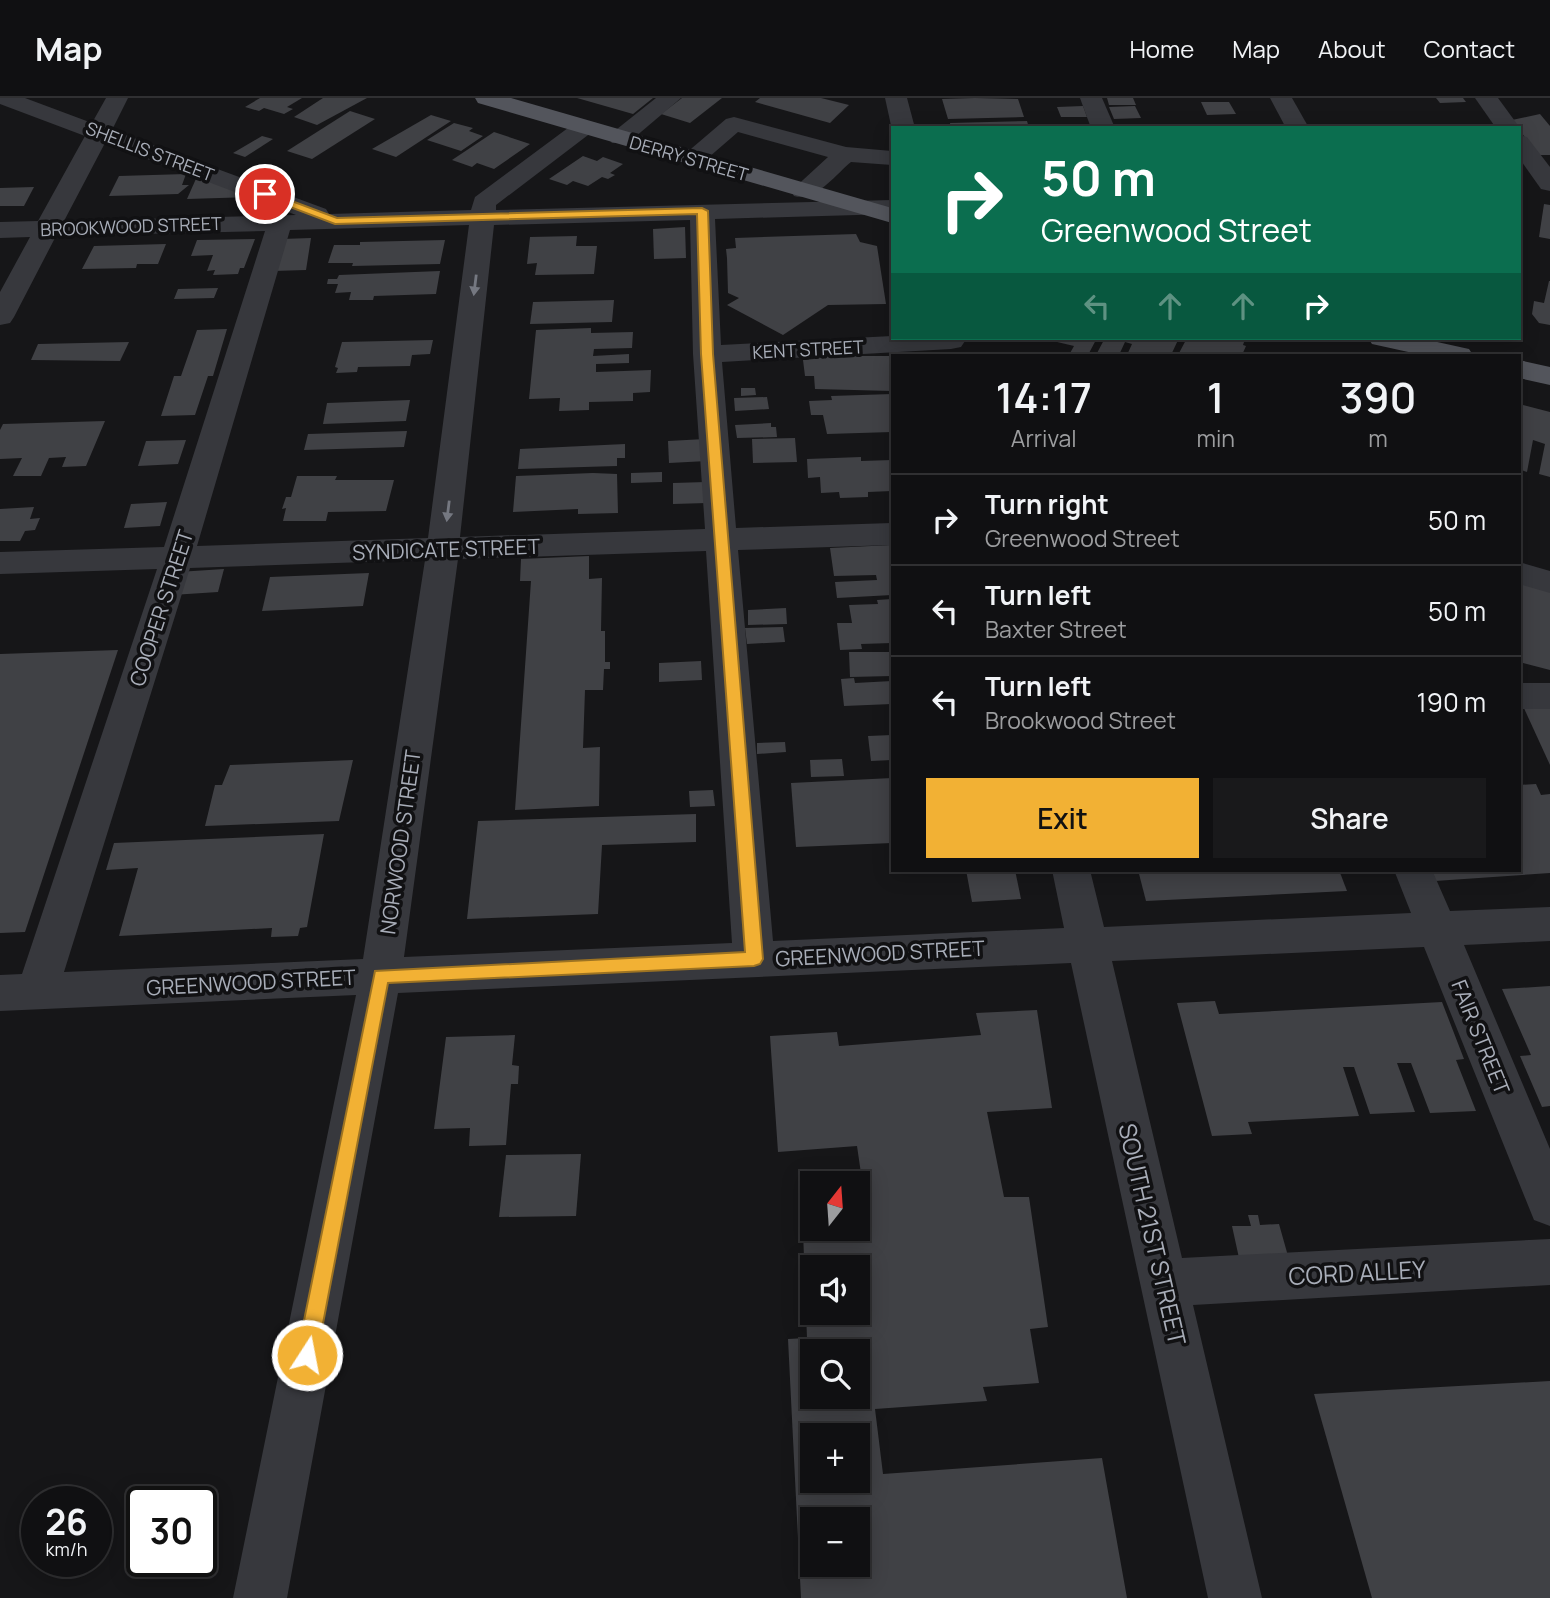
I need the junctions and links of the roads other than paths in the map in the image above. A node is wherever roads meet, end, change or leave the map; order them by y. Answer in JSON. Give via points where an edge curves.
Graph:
{"nodes":[{"id":1,"x":4,"y":98,"type":"edge"},
{"id":2,"x":117,"y":98,"type":"edge"},
{"id":3,"x":486,"y":98,"type":"edge"},
{"id":4,"x":670,"y":98,"type":"edge"},
{"id":5,"x":896,"y":98,"type":"edge"},
{"id":6,"x":1091,"y":98,"type":"edge"},
{"id":7,"x":1281,"y":98,"type":"edge"},
{"id":8,"x":1486,"y":98,"type":"edge"},
{"id":9,"x":902,"y":126,"type":"edge"},
{"id":10,"x":1102,"y":126,"type":"edge"},
{"id":11,"x":1297,"y":126,"type":"edge"},
{"id":12,"x":1507,"y":126,"type":"edge"},
{"id":13,"x":584,"y":127,"type":"junction"},
{"id":14,"x":99,"y":132,"type":"junction"},
{"id":15,"x":620,"y":138,"type":"junction"},
{"id":16,"x":1521,"y":145,"type":"edge"},
{"id":17,"x":845,"y":155,"type":"junction"},
{"id":18,"x":891,"y":158,"type":"edge"},
{"id":19,"x":693,"y":159,"type":"junction"},
{"id":20,"x":1550,"y":185,"type":"edge"},
{"id":21,"x":1521,"y":188,"type":"edge"},
{"id":22,"x":803,"y":191,"type":"junction"},
{"id":23,"x":891,"y":207,"type":"edge"},
{"id":24,"x":862,"y":208,"type":"junction"},
{"id":25,"x":702,"y":211,"type":"junction"},
{"id":26,"x":891,"y":216,"type":"edge"},
{"id":27,"x":483,"y":217,"type":"junction"},
{"id":28,"x":335,"y":221,"type":"junction"},
{"id":29,"x":280,"y":222,"type":"junction"},
{"id":30,"x":46,"y":228,"type":"junction"},
{"id":31,"x":0,"y":230,"type":"edge"},
{"id":32,"x":0,"y":317,"type":"edge"},
{"id":33,"x":1391,"y":340,"type":"edge"},
{"id":34,"x":952,"y":345,"type":"edge"},
{"id":35,"x":707,"y":354,"type":"junction"},
{"id":36,"x":1454,"y":354,"type":"edge"},
{"id":37,"x":1521,"y":369,"type":"edge"},
{"id":38,"x":1550,"y":376,"type":"edge"},
{"id":39,"x":891,"y":534,"type":"edge"},
{"id":40,"x":722,"y":540,"type":"junction"},
{"id":41,"x":443,"y":549,"type":"junction"},
{"id":42,"x":177,"y":558,"type":"junction"},
{"id":43,"x":0,"y":563,"type":"edge"},
{"id":44,"x":1521,"y":574,"type":"edge"},
{"id":45,"x":1550,"y":582,"type":"edge"},
{"id":46,"x":1521,"y":696,"type":"edge"},
{"id":47,"x":1550,"y":696,"type":"edge"},
{"id":48,"x":1071,"y":872,"type":"edge"},
{"id":49,"x":1414,"y":872,"type":"edge"},
{"id":50,"x":1550,"y":924,"type":"edge"},
{"id":51,"x":1437,"y":929,"type":"junction"},
{"id":52,"x":1088,"y":944,"type":"junction"},
{"id":53,"x":754,"y":959,"type":"junction"},
{"id":54,"x":381,"y":976,"type":"junction"},
{"id":55,"x":19,"y":992,"type":"edge"},
{"id":56,"x":1550,"y":1205,"type":"edge"},
{"id":57,"x":1550,"y":1262,"type":"edge"},
{"id":58,"x":1165,"y":1283,"type":"junction"},
{"id":59,"x":260,"y":1598,"type":"edge"},
{"id":60,"x":1235,"y":1598,"type":"edge"}],
"edges":[{"from":1,"to":14,"type":"street","name":"SHELLIS STREET"},
{"from":2,"to":14,"type":"street"},
{"from":3,"to":13,"type":"main road","name":"DERRY STREET"},
{"from":4,"to":15,"type":"street"},
{"from":5,"to":9,"type":"street"},
{"from":6,"to":10,"type":"street"},
{"from":7,"to":11,"type":"street"},
{"from":8,"to":12,"type":"street"},
{"from":13,"to":15,"type":"main road","name":"DERRY STREET"},
{"from":13,"to":27,"type":"street","name":"NORWOOD STREET","via":[[484,202]]},
{"from":14,"to":28,"type":"street","name":"SHELLIS STREET"},
{"from":14,"to":30,"type":"street"},
{"from":15,"to":19,"type":"main road","name":"DERRY STREET"},
{"from":16,"to":20,"type":"street"},
{"from":17,"to":18,"type":"street"},
{"from":17,"to":19,"type":"street","via":[[734,124]]},
{"from":17,"to":22,"type":"street"},
{"from":19,"to":22,"type":"main road","name":"DERRY STREET"},
{"from":20,"to":21,"type":"street"},
{"from":22,"to":24,"type":"main road","name":"DERRY STREET"},
{"from":23,"to":24,"type":"street","name":"BROOKWOOD STREET"},
{"from":24,"to":25,"type":"street","name":"BROOKWOOD STREET"},
{"from":24,"to":26,"type":"main road","name":"DERRY STREET"},
{"from":25,"to":27,"type":"street","name":"BROOKWOOD STREET"},
{"from":25,"to":35,"type":"street"},
{"from":27,"to":28,"type":"street","name":"BROOKWOOD STREET"},
{"from":27,"to":41,"type":"street","name":"NORWOOD STREET","one_way":true},
{"from":28,"to":29,"type":"street","name":"BROOKWOOD STREET"},
{"from":29,"to":30,"type":"street","name":"BROOKWOOD STREET"},
{"from":29,"to":42,"type":"street","name":"COOPER STREET"},
{"from":30,"to":31,"type":"street","name":"BROOKWOOD STREET"},
{"from":30,"to":32,"type":"street"},
{"from":33,"to":36,"type":"main road"},
{"from":34,"to":35,"type":"street","name":"KENT STREET"},
{"from":35,"to":40,"type":"street"},
{"from":37,"to":38,"type":"main road"},
{"from":39,"to":40,"type":"street","name":"SYNDICATE STREET"},
{"from":40,"to":41,"type":"street","name":"SYNDICATE STREET"},
{"from":40,"to":53,"type":"street"},
{"from":41,"to":42,"type":"street","name":"SYNDICATE STREET"},
{"from":41,"to":54,"type":"street","name":"NORWOOD STREET"},
{"from":42,"to":43,"type":"street","name":"SYNDICATE STREET"},
{"from":42,"to":55,"type":"street","name":"COOPER STREET"},
{"from":44,"to":45,"type":"street"},
{"from":46,"to":47,"type":"street"},
{"from":48,"to":52,"type":"street","name":"SOUTH 21ST STREET"},
{"from":49,"to":51,"type":"street","name":"FAIR STREET"},
{"from":50,"to":51,"type":"street","name":"GREENWOOD STREET"},
{"from":51,"to":52,"type":"street","name":"GREENWOOD STREET"},
{"from":51,"to":56,"type":"street","name":"FAIR STREET"},
{"from":52,"to":53,"type":"street","name":"GREENWOOD STREET"},
{"from":52,"to":58,"type":"street","name":"SOUTH 21ST STREET"},
{"from":53,"to":54,"type":"street","name":"GREENWOOD STREET"},
{"from":54,"to":55,"type":"street","name":"GREENWOOD STREET"},
{"from":54,"to":59,"type":"street","name":"NORWOOD STREET"},
{"from":57,"to":58,"type":"street","name":"CORD ALLEY"},
{"from":58,"to":60,"type":"street","name":"SOUTH 21ST STREET"}]}
